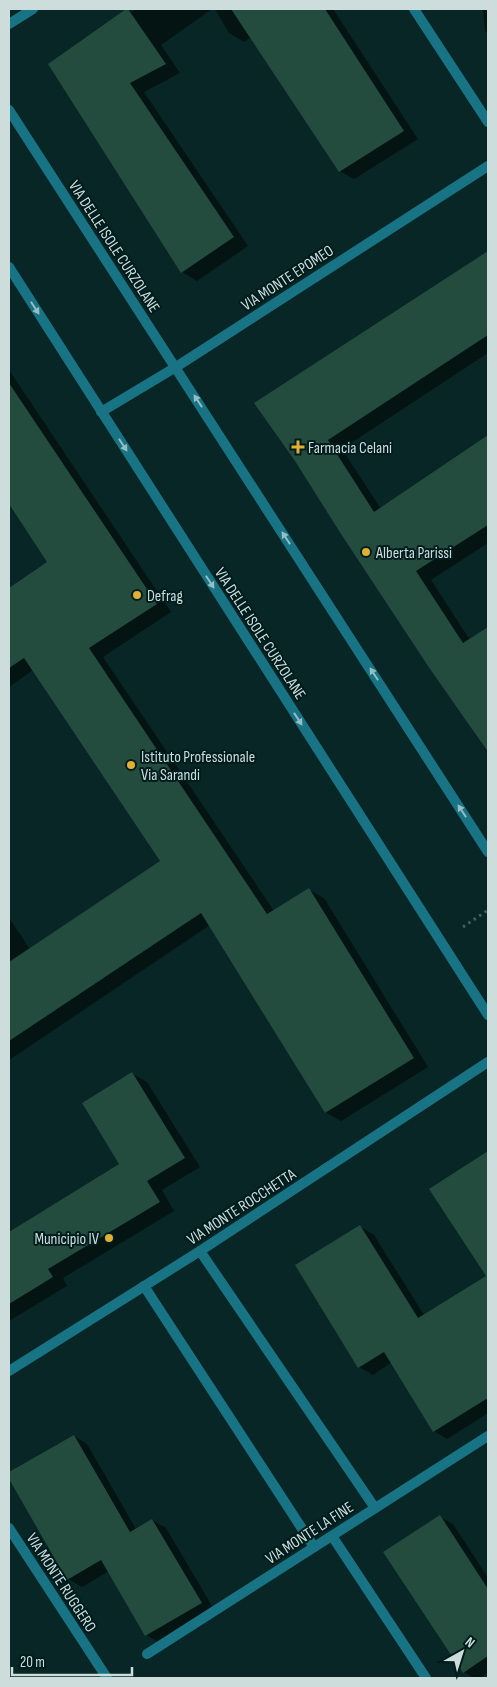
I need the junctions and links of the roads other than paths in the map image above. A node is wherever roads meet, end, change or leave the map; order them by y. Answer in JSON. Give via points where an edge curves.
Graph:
{"nodes":[{"id":1,"x":33,"y":9,"type":"edge"},
{"id":2,"x":414,"y":9,"type":"edge"},
{"id":3,"x":9,"y":24,"type":"edge"},
{"id":4,"x":9,"y":110,"type":"edge"},
{"id":5,"x":488,"y":122,"type":"edge"},
{"id":6,"x":488,"y":166,"type":"edge"},
{"id":7,"x":9,"y":267,"type":"edge"},
{"id":8,"x":176,"y":367,"type":"junction"},
{"id":9,"x":102,"y":412,"type":"junction"},
{"id":10,"x":488,"y":852,"type":"edge"},
{"id":11,"x":488,"y":1015,"type":"edge"},
{"id":12,"x":488,"y":1062,"type":"edge"},
{"id":13,"x":200,"y":1251,"type":"junction"},
{"id":14,"x":144,"y":1286,"type":"junction"},
{"id":15,"x":9,"y":1371,"type":"edge"},
{"id":16,"x":488,"y":1436,"type":"edge"},
{"id":17,"x":375,"y":1508,"type":"junction"},
{"id":18,"x":9,"y":1528,"type":"edge"},
{"id":19,"x":332,"y":1536,"type":"junction"},
{"id":20,"x":314,"y":1547,"type":"junction"},
{"id":21,"x":147,"y":1654,"type":"dead end"},
{"id":22,"x":107,"y":1678,"type":"edge"},
{"id":23,"x":426,"y":1678,"type":"edge"}],
"edges":[{"from":1,"to":3,"type":"street"},
{"from":2,"to":5,"type":"street"},
{"from":4,"to":8,"type":"street","name":"VIA DELLE ISOLE CURZOLANE"},
{"from":6,"to":8,"type":"street","name":"VIA MONTE EPOMEO"},
{"from":7,"to":9,"type":"street","name":"VIA DELLE ISOLE CURZOLANE","one_way":true},
{"from":8,"to":9,"type":"street","name":"VIA MONTE EPOMEO"},
{"from":10,"to":8,"type":"street","name":"VIA DELLE ISOLE CURZOLANE","one_way":true},
{"from":9,"to":11,"type":"street","name":"VIA DELLE ISOLE CURZOLANE","one_way":true},
{"from":12,"to":13,"type":"street","name":"VIA MONTE ROCCHETTA"},
{"from":13,"to":14,"type":"street","name":"VIA MONTE ROCCHETTA"},
{"from":13,"to":17,"type":"street"},
{"from":14,"to":15,"type":"street","name":"VIA MONTE ROCCHETTA"},
{"from":14,"to":20,"type":"street"},
{"from":16,"to":17,"type":"street","name":"VIA MONTE LA FINE"},
{"from":17,"to":19,"type":"street","name":"VIA MONTE LA FINE"},
{"from":18,"to":22,"type":"street","name":"VIA MONTE RUGGERO"},
{"from":19,"to":20,"type":"street","name":"VIA MONTE LA FINE"},
{"from":19,"to":23,"type":"street"},
{"from":20,"to":21,"type":"street","name":"VIA MONTE LA FINE"}]}
